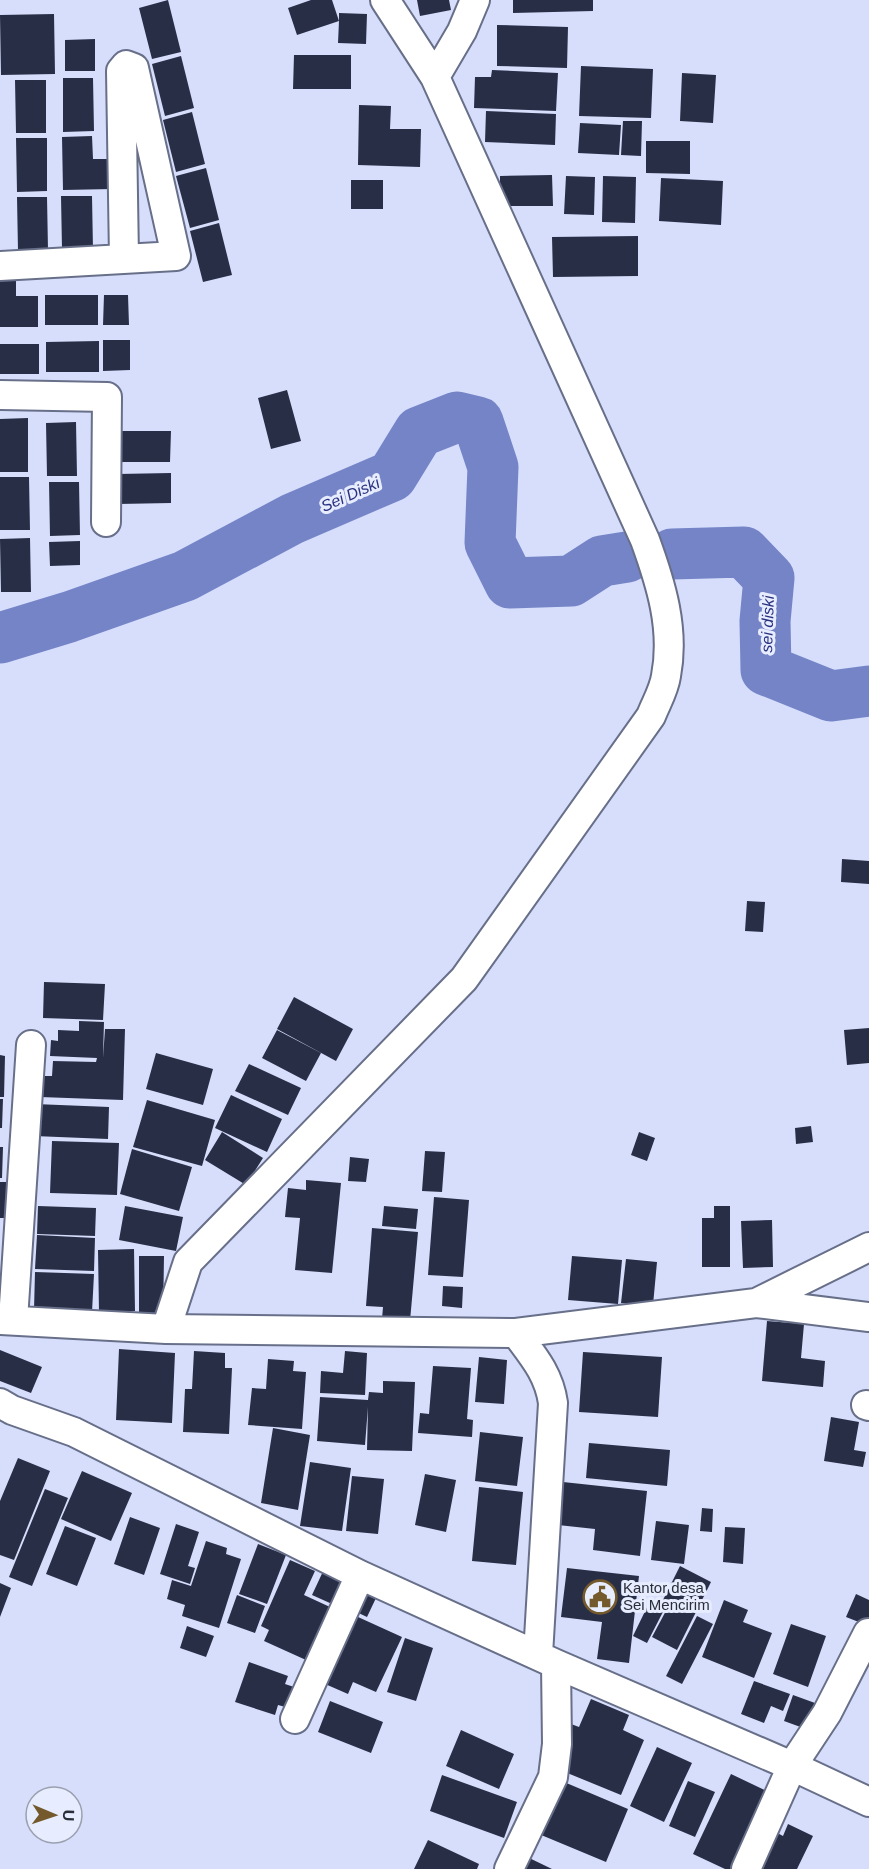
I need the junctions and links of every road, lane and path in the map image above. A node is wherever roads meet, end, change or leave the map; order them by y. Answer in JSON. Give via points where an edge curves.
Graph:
{"nodes":[{"id":1,"x":385,"y":0,"type":"edge"},
{"id":2,"x":475,"y":0,"type":"edge"},
{"id":3,"x":435,"y":77,"type":"junction"},
{"id":4,"x":124,"y":258,"type":"junction"},
{"id":5,"x":0,"y":266,"type":"edge"},
{"id":6,"x":0,"y":395,"type":"edge"},
{"id":7,"x":106,"y":522,"type":"dead end"},
{"id":8,"x":31,"y":1045,"type":"dead end"},
{"id":9,"x":869,"y":1247,"type":"edge"},
{"id":10,"x":756,"y":1304,"type":"junction"},
{"id":11,"x":869,"y":1317,"type":"edge"},
{"id":12,"x":7,"y":1320,"type":"edge"},
{"id":13,"x":166,"y":1329,"type":"junction"},
{"id":14,"x":516,"y":1333,"type":"junction"},
{"id":15,"x":4,"y":1412,"type":"edge"},
{"id":16,"x":360,"y":1575,"type":"junction"},
{"id":17,"x":868,"y":1633,"type":"edge"},
{"id":18,"x":547,"y":1659,"type":"junction"},
{"id":19,"x":295,"y":1719,"type":"dead end"},
{"id":20,"x":792,"y":1766,"type":"junction"},
{"id":21,"x":869,"y":1802,"type":"edge"},
{"id":22,"x":509,"y":1869,"type":"edge"},
{"id":23,"x":746,"y":1869,"type":"edge"}],
"edges":[{"from":1,"to":3,"type":"street"},
{"from":2,"to":3,"type":"street","via":[[462,32]]},
{"from":3,"to":13,"type":"street","via":[[651,559],[663,591],[669,635],[666,677],[651,716],[464,980],[188,1262]]},
{"from":4,"to":4,"type":"street","via":[[176,256],[134,68],[126,65],[121,71]]},
{"from":4,"to":5,"type":"street"},
{"from":6,"to":7,"type":"street","via":[[106,397]]},
{"from":8,"to":12,"type":"street"},
{"from":9,"to":10,"type":"street"},
{"from":10,"to":11,"type":"street"},
{"from":10,"to":14,"type":"street"},
{"from":12,"to":13,"type":"street"},
{"from":13,"to":14,"type":"street"},
{"from":14,"to":18,"type":"street","via":[[541,1367],[553,1402]]},
{"from":15,"to":16,"type":"street","via":[[74,1432]]},
{"from":16,"to":18,"type":"street"},
{"from":16,"to":19,"type":"street"},
{"from":17,"to":20,"type":"street","via":[[827,1713]]},
{"from":18,"to":20,"type":"street"},
{"from":18,"to":22,"type":"street","via":[[557,1744],[553,1777]]},
{"from":20,"to":21,"type":"street"},
{"from":20,"to":23,"type":"street"}]}
